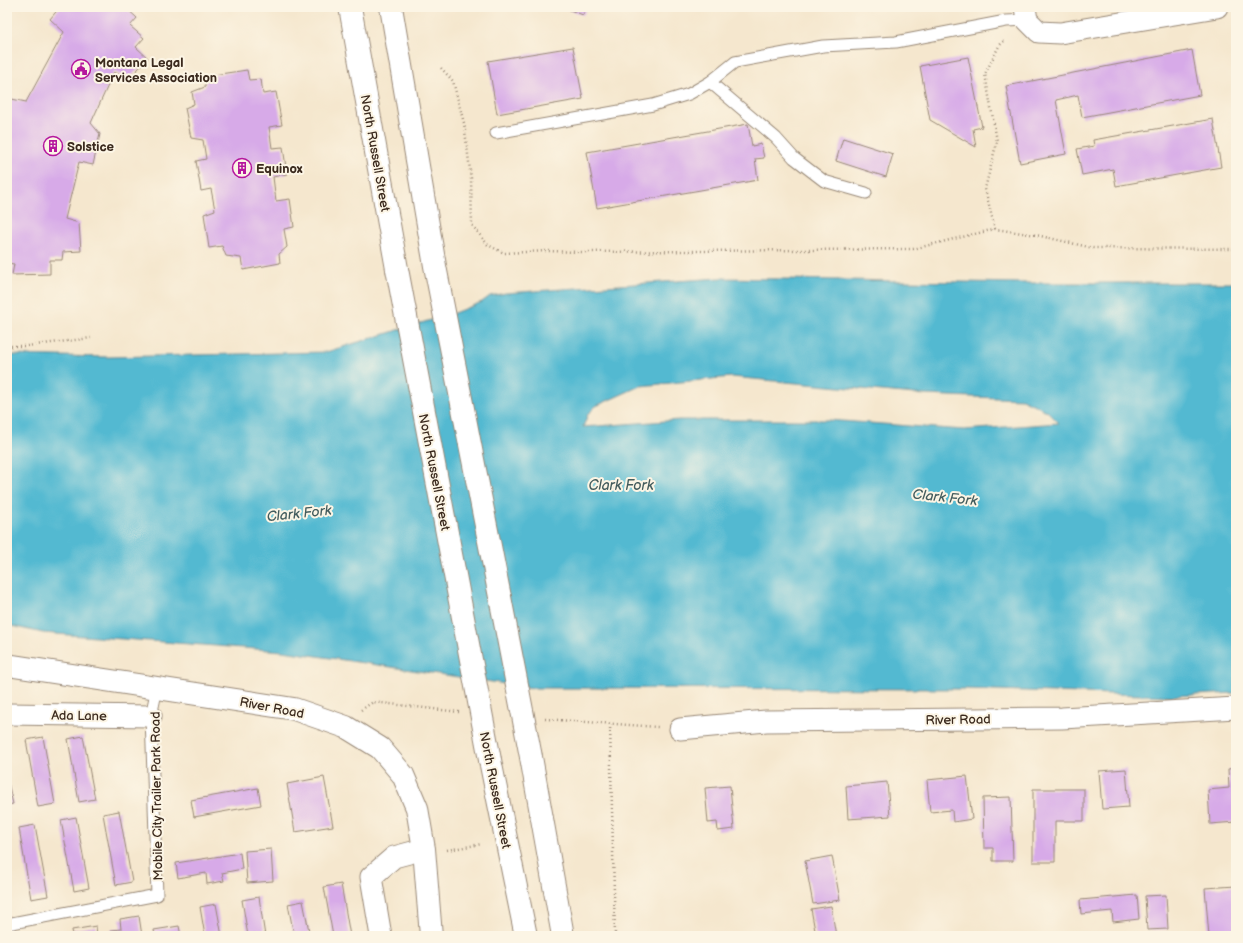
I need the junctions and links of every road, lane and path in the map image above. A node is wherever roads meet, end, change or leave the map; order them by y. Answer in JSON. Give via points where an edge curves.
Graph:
{"nodes":[{"id":1,"x":350,"y":7,"type":"edge"},
{"id":2,"x":391,"y":7,"type":"edge"},
{"id":3,"x":1217,"y":7,"type":"edge"},
{"id":4,"x":1030,"y":20,"type":"edge"},
{"id":5,"x":441,"y":68,"type":"dead end"},
{"id":6,"x":710,"y":82,"type":"junction"},
{"id":7,"x":496,"y":133,"type":"dead end"},
{"id":8,"x":866,"y":193,"type":"dead end"},
{"id":9,"x":995,"y":230,"type":"junction"},
{"id":10,"x":1236,"y":250,"type":"edge"},
{"id":11,"x":91,"y":338,"type":"dead end"},
{"id":12,"x":7,"y":346,"type":"edge"},
{"id":13,"x":7,"y":665,"type":"edge"},
{"id":14,"x":157,"y":688,"type":"junction"},
{"id":15,"x":1236,"y":708,"type":"edge"},
{"id":16,"x":7,"y":714,"type":"edge"},
{"id":17,"x":151,"y":716,"type":"junction"},
{"id":18,"x":610,"y":724,"type":"dead end"},
{"id":19,"x":680,"y":729,"type":"dead end"},
{"id":20,"x":482,"y":844,"type":"dead end"},
{"id":21,"x":434,"y":850,"type":"junction"},
{"id":22,"x":7,"y":924,"type":"edge"},
{"id":23,"x":381,"y":936,"type":"edge"},
{"id":24,"x":431,"y":936,"type":"edge"},
{"id":25,"x":526,"y":936,"type":"edge"},
{"id":26,"x":563,"y":936,"type":"edge"},
{"id":27,"x":615,"y":936,"type":"edge"}],
"edges":[{"from":1,"to":25,"type":"main road","name":"North Russell Street","bridge":true,"via":[[490,760]]},
{"from":2,"to":26,"type":"main road","bridge":true,"via":[[435,266],[531,757]]},
{"from":3,"to":4,"type":"street","via":[[1060,33]]},
{"from":4,"to":6,"type":"lane","via":[[1006,21],[896,42],[823,46],[735,62]]},
{"from":4,"to":9,"type":"path","via":[[1003,41],[985,74],[997,141],[985,189]]},
{"from":5,"to":9,"type":"path","via":[[453,81],[464,123],[471,178],[472,225],[488,245],[504,253],[913,249]]},
{"from":6,"to":7,"type":"lane","via":[[689,94],[653,105]]},
{"from":6,"to":8,"type":"lane","via":[[776,138],[794,158],[824,181]]},
{"from":9,"to":10,"type":"path","via":[[1036,235],[1093,248]]},
{"from":11,"to":12,"type":"path"},
{"from":13,"to":14,"type":"main road","name":"River Road"},
{"from":14,"to":17,"type":"lane","name":"Mobile City Trailer Park Road"},
{"from":14,"to":21,"type":"main road","name":"River Road","via":[[294,709],[346,727],[380,748],[403,775]]},
{"from":15,"to":19,"type":"street","name":"River Road","via":[[1062,718],[766,721]]},
{"from":16,"to":17,"type":"street","name":"Ada Lane"},
{"from":17,"to":22,"type":"lane","name":"Mobile City Trailer Park Road","via":[[158,895]]},
{"from":18,"to":27,"type":"path"},
{"from":20,"to":21,"type":"path"},
{"from":21,"to":23,"type":"street","via":[[394,857],[371,877]]},
{"from":21,"to":24,"type":"main road","name":"River Road"}]}
